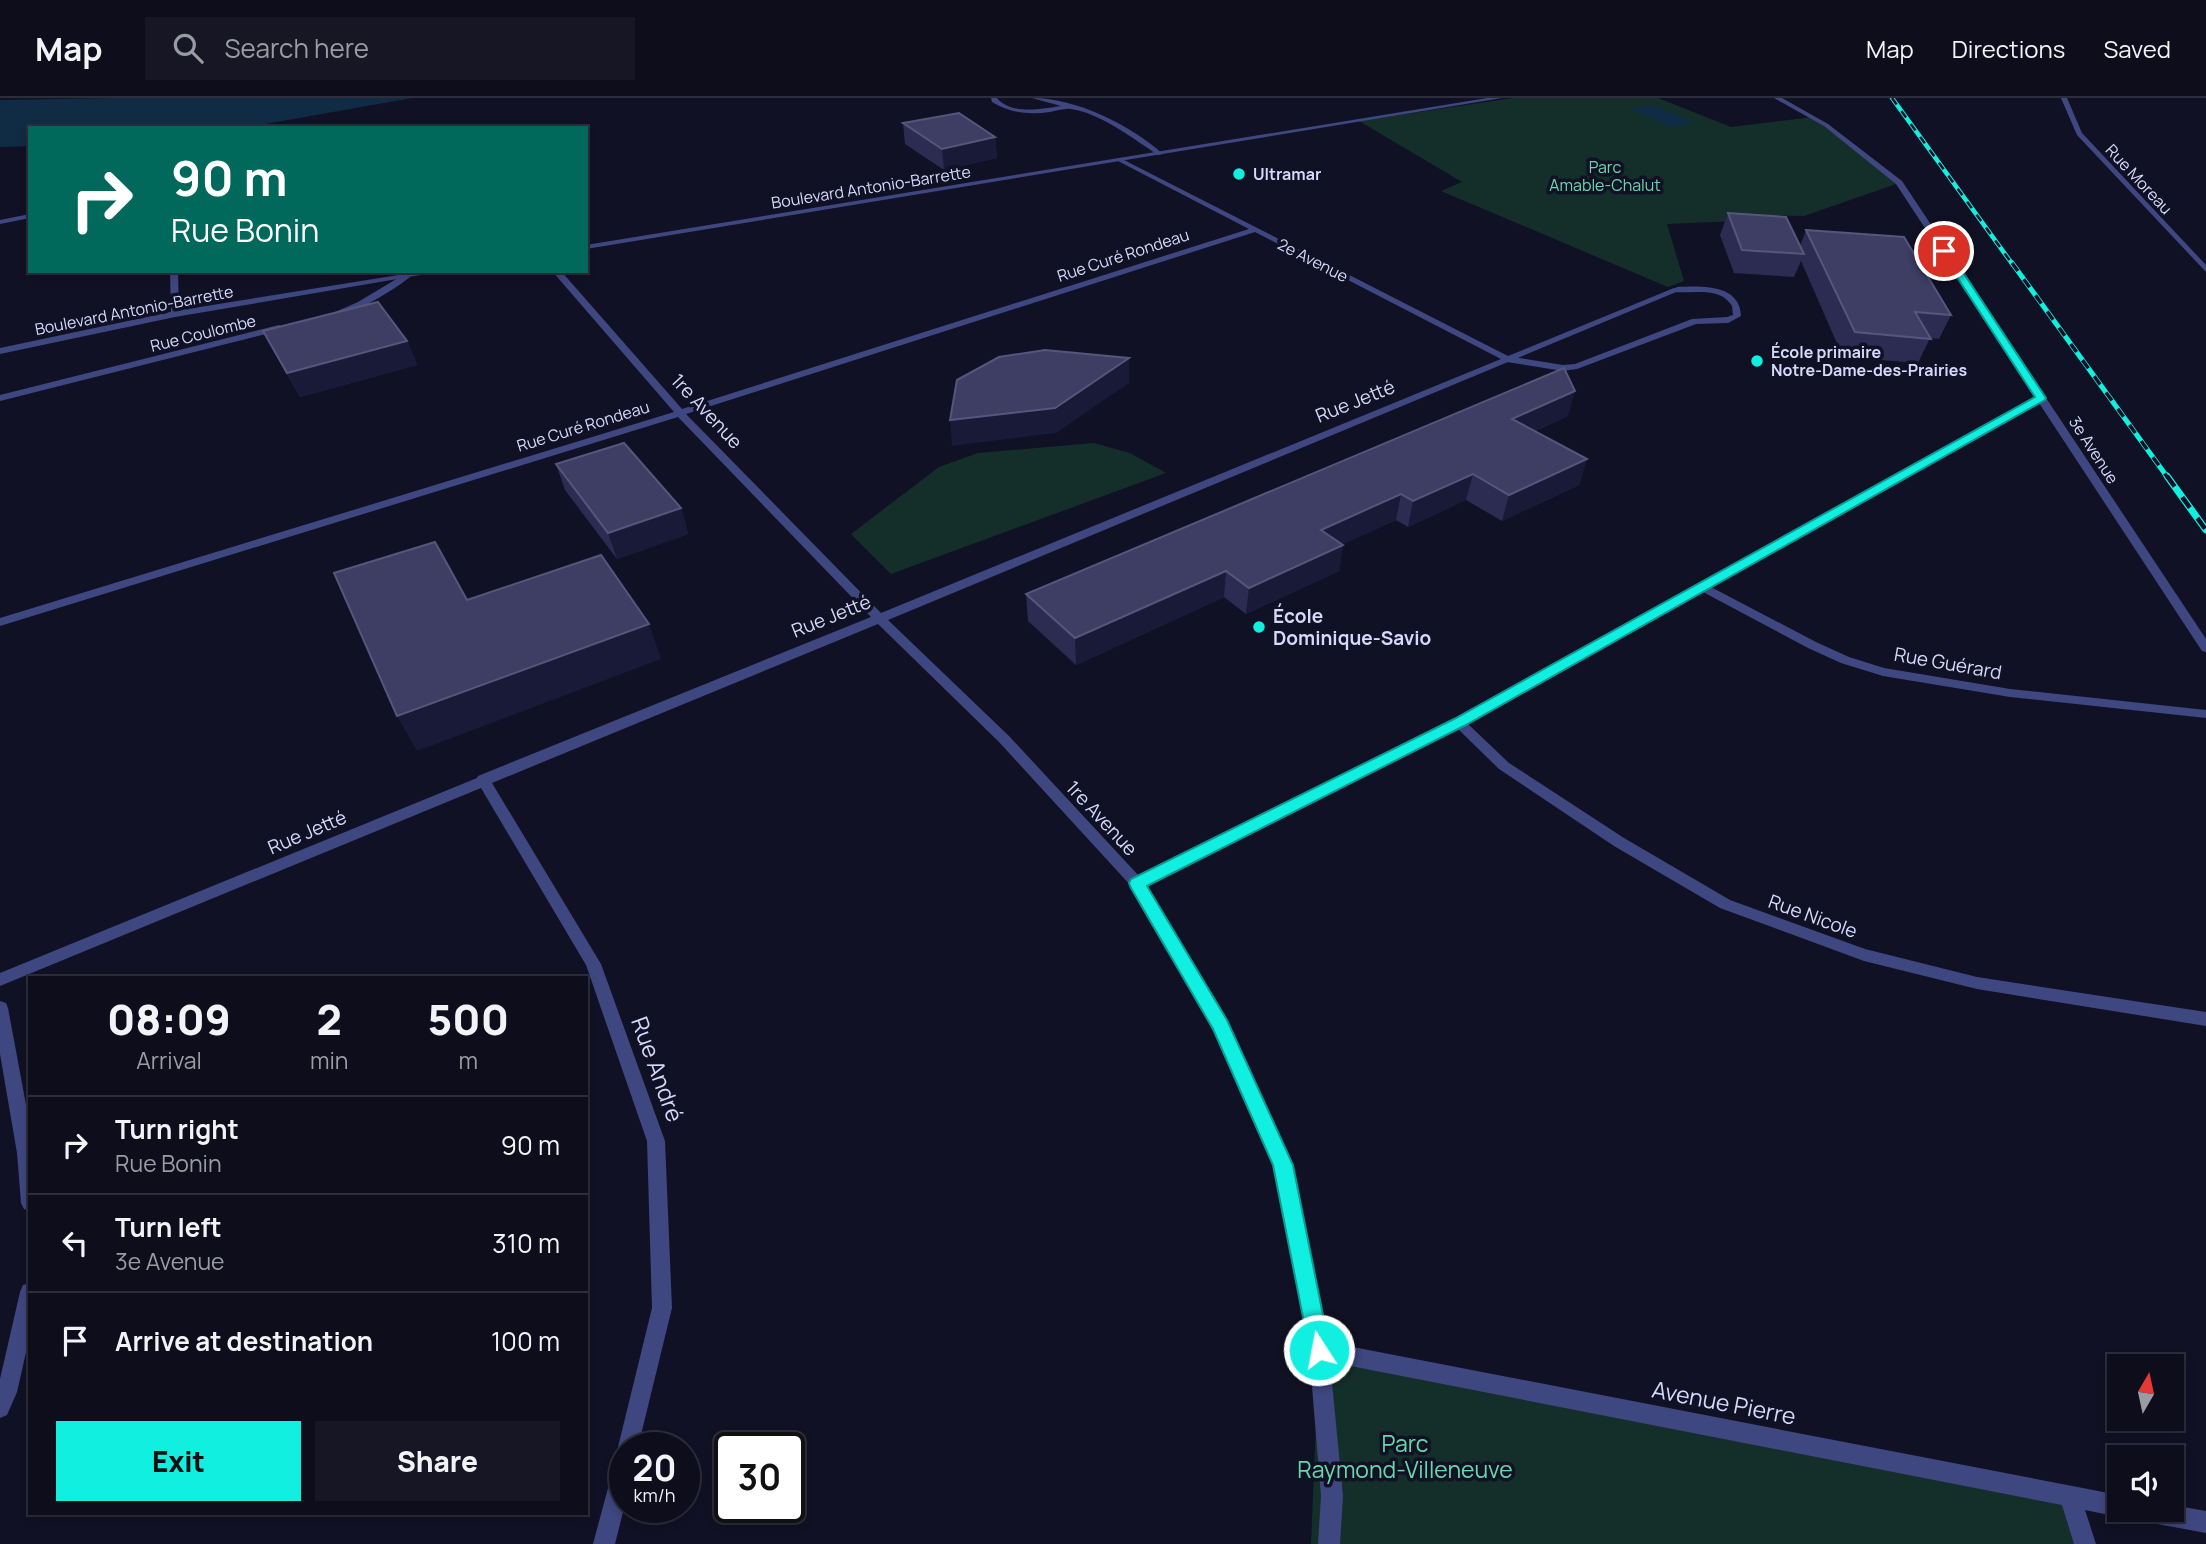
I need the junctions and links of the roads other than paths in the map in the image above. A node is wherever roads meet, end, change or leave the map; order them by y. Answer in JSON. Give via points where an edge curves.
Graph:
{"nodes":[{"id":1,"x":994,"y":98,"type":"edge"},
{"id":2,"x":1035,"y":98,"type":"edge"},
{"id":3,"x":1499,"y":98,"type":"edge"},
{"id":4,"x":1777,"y":98,"type":"edge"},
{"id":5,"x":2064,"y":98,"type":"edge"},
{"id":6,"x":1074,"y":107,"type":"junction"},
{"id":7,"x":1160,"y":154,"type":"junction"},
{"id":8,"x":1120,"y":160,"type":"junction"},
{"id":9,"x":28,"y":216,"type":"edge"},
{"id":10,"x":0,"y":222,"type":"edge"},
{"id":11,"x":1254,"y":230,"type":"junction"},
{"id":12,"x":588,"y":247,"type":"edge"},
{"id":13,"x":2206,"y":270,"type":"edge"},
{"id":14,"x":174,"y":273,"type":"edge"},
{"id":15,"x":429,"y":273,"type":"edge"},
{"id":16,"x":558,"y":273,"type":"edge"},
{"id":17,"x":406,"y":277,"type":"junction"},
{"id":18,"x":175,"y":314,"type":"junction"},
{"id":19,"x":324,"y":317,"type":"edge"},
{"id":20,"x":283,"y":327,"type":"edge"},
{"id":21,"x":0,"y":351,"type":"edge"},
{"id":22,"x":1507,"y":359,"type":"junction"},
{"id":23,"x":0,"y":398,"type":"edge"},
{"id":24,"x":2041,"y":398,"type":"junction"},
{"id":25,"x":680,"y":412,"type":"junction"},
{"id":26,"x":1702,"y":587,"type":"junction"},
{"id":27,"x":878,"y":617,"type":"junction"},
{"id":28,"x":0,"y":621,"type":"edge"},
{"id":29,"x":2206,"y":648,"type":"edge"},
{"id":30,"x":2206,"y":714,"type":"edge"},
{"id":31,"x":1459,"y":723,"type":"junction"},
{"id":32,"x":483,"y":779,"type":"junction"},
{"id":33,"x":1137,"y":883,"type":"junction"},
{"id":34,"x":0,"y":980,"type":"edge"},
{"id":35,"x":0,"y":1008,"type":"edge"},
{"id":36,"x":2206,"y":1018,"type":"edge"},
{"id":37,"x":28,"y":1178,"type":"edge"},
{"id":38,"x":28,"y":1300,"type":"edge"},
{"id":39,"x":1319,"y":1350,"type":"junction"},
{"id":40,"x":2,"y":1399,"type":"edge"},
{"id":41,"x":632,"y":1432,"type":"edge"},
{"id":42,"x":2070,"y":1497,"type":"junction"},
{"id":43,"x":2107,"y":1504,"type":"edge"},
{"id":44,"x":2184,"y":1518,"type":"edge"},
{"id":45,"x":2206,"y":1522,"type":"edge"},
{"id":46,"x":609,"y":1523,"type":"edge"},
{"id":47,"x":604,"y":1544,"type":"edge"},
{"id":48,"x":1329,"y":1544,"type":"edge"},
{"id":49,"x":2085,"y":1544,"type":"edge"}],
"edges":[{"from":1,"to":6,"type":"street","via":[[1003,107],[1032,113]]},
{"from":2,"to":6,"type":"street"},
{"from":3,"to":7,"type":"street","name":"Boulevard Antonio-Barrette"},
{"from":4,"to":24,"type":"street","name":"3e Avenue","via":[[1826,125],[1899,183]]},
{"from":5,"to":13,"type":"street","name":"Rue Moreau","via":[[2079,134]]},
{"from":6,"to":7,"type":"street","via":[[1122,128]]},
{"from":7,"to":8,"type":"street","name":"Boulevard Antonio-Barrette"},
{"from":8,"to":11,"type":"street","name":"2e Avenue"},
{"from":8,"to":12,"type":"street","name":"Boulevard Antonio-Barrette"},
{"from":9,"to":10,"type":"street"},
{"from":11,"to":22,"type":"street","name":"2e Avenue"},
{"from":11,"to":25,"type":"street","name":"Rue Curé Rondeau"},
{"from":14,"to":18,"type":"street"},
{"from":15,"to":17,"type":"street","name":"Boulevard Antonio-Barrette"},
{"from":16,"to":25,"type":"street","name":"1re Avenue"},
{"from":17,"to":18,"type":"street","name":"Boulevard Antonio-Barrette"},
{"from":17,"to":19,"type":"street","via":[[361,304]]},
{"from":18,"to":21,"type":"street","name":"Boulevard Antonio-Barrette"},
{"from":20,"to":23,"type":"street","name":"Rue Coulombe"},
{"from":22,"to":22,"type":"street","name":"Rue Jetté","via":[[1677,290],[1697,288],[1723,294],[1734,301],[1738,311],[1728,320],[1695,321],[1577,366]]},
{"from":22,"to":27,"type":"street","name":"Rue Jetté"},
{"from":24,"to":26,"type":"street"},
{"from":24,"to":29,"type":"street","name":"3e Avenue"},
{"from":25,"to":27,"type":"street","name":"1re Avenue"},
{"from":25,"to":28,"type":"street","name":"Rue Curé Rondeau"},
{"from":26,"to":30,"type":"street","name":"Rue Guérard","via":[[1812,645],[1884,672],[2010,693]]},
{"from":26,"to":31,"type":"street"},
{"from":27,"to":32,"type":"street","name":"Rue Jetté"},
{"from":27,"to":33,"type":"street","name":"1re Avenue","via":[[1004,739]]},
{"from":31,"to":33,"type":"street"},
{"from":31,"to":36,"type":"street","name":"Rue Nicole","via":[[1504,766],[1619,842],[1725,904],[1864,955],[1977,983]]},
{"from":32,"to":34,"type":"street","name":"Rue Jetté"},
{"from":32,"to":41,"type":"street","name":"Rue André","via":[[593,964],[656,1141],[662,1308]]},
{"from":33,"to":39,"type":"street","name":"1re Avenue","via":[[1221,1026],[1283,1165]]},
{"from":35,"to":37,"type":"street"},
{"from":38,"to":40,"type":"street"},
{"from":39,"to":42,"type":"street","name":"Avenue Pierre"},
{"from":39,"to":48,"type":"street","name":"1re Avenue","via":[[1332,1496]]},
{"from":42,"to":43,"type":"street","name":"Avenue Pierre"},
{"from":42,"to":49,"type":"street"},
{"from":44,"to":45,"type":"street"},
{"from":46,"to":47,"type":"street"}]}
